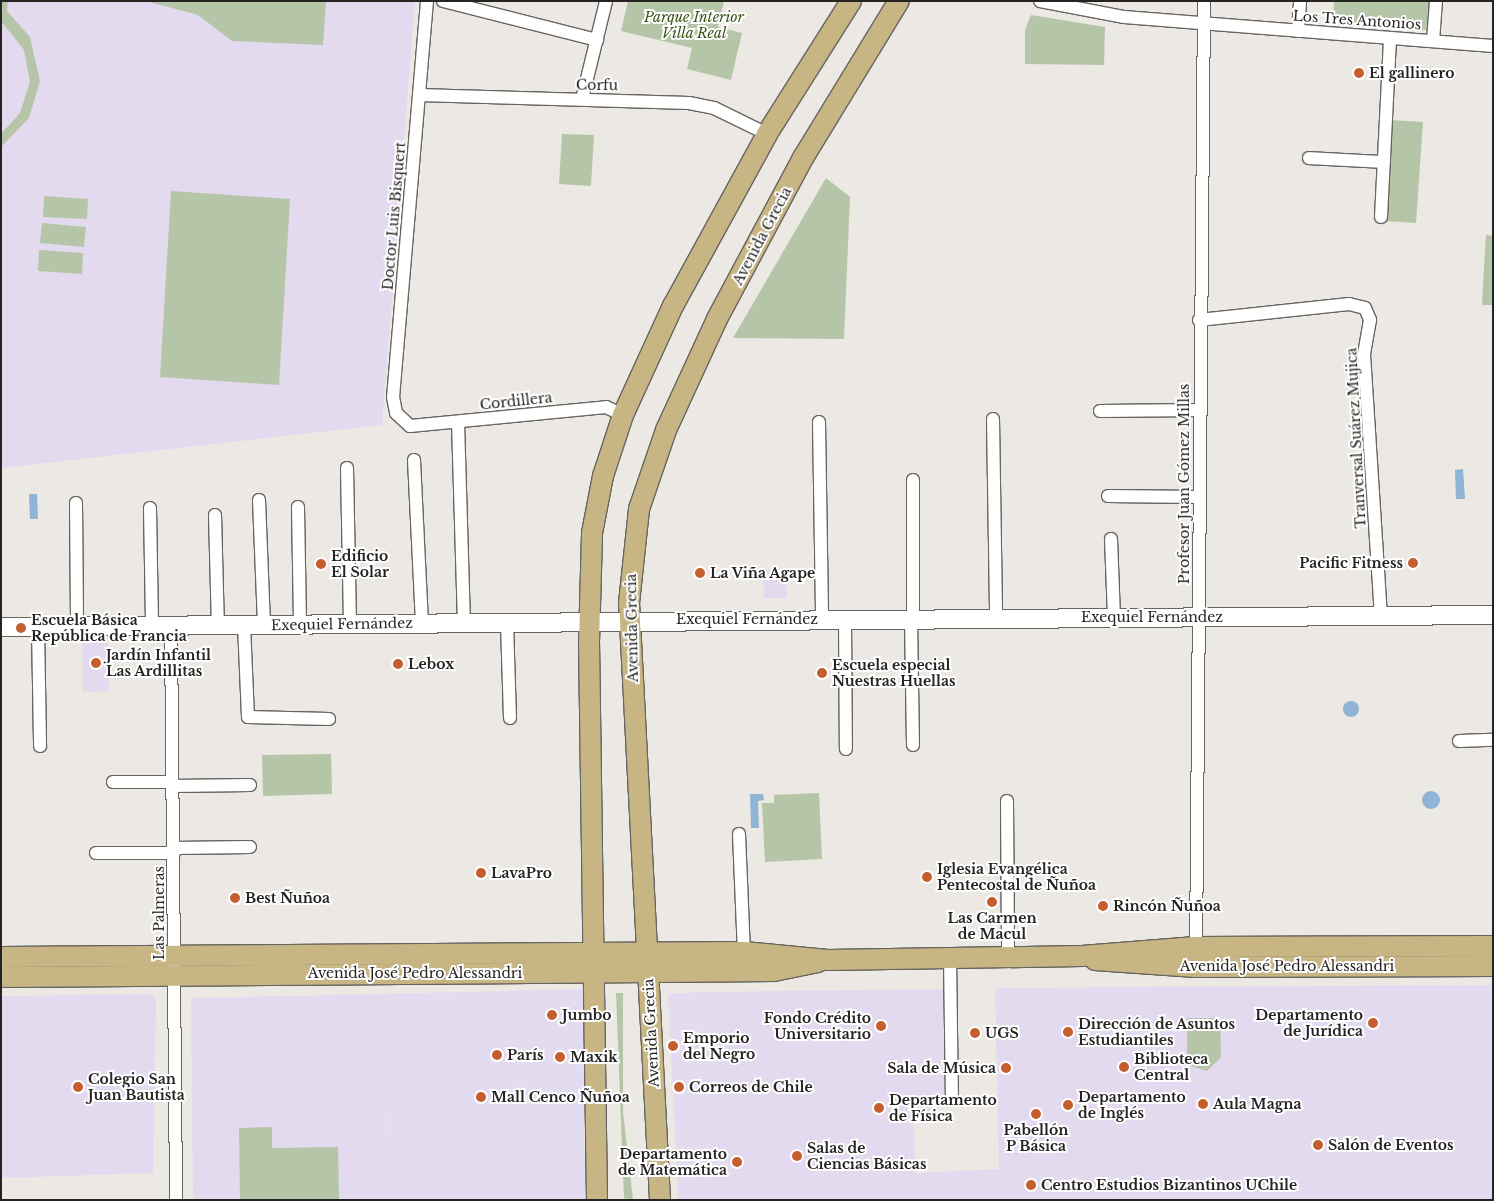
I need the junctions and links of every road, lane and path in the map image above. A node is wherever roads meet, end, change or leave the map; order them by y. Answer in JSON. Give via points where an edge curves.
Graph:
{"nodes":[{"id":1,"x":426,"y":1,"type":"edge"},
{"id":2,"x":443,"y":1,"type":"edge"},
{"id":3,"x":606,"y":1,"type":"edge"},
{"id":4,"x":851,"y":1,"type":"edge"},
{"id":5,"x":899,"y":1,"type":"edge"},
{"id":6,"x":1040,"y":1,"type":"edge"},
{"id":7,"x":1204,"y":1,"type":"edge"},
{"id":8,"x":1300,"y":1,"type":"edge"},
{"id":9,"x":1436,"y":1,"type":"edge"},
{"id":10,"x":1204,"y":23,"type":"junction"},
{"id":11,"x":1298,"y":31,"type":"junction"},
{"id":12,"x":1390,"y":38,"type":"junction"},
{"id":13,"x":597,"y":40,"type":"junction"},
{"id":14,"x":1433,"y":41,"type":"junction"},
{"id":15,"x":1493,"y":46,"type":"edge"},
{"id":16,"x":419,"y":95,"type":"junction"},
{"id":17,"x":582,"y":99,"type":"junction"},
{"id":18,"x":767,"y":134,"type":"junction"},
{"id":19,"x":1309,"y":158,"type":"dead end"},
{"id":20,"x":1384,"y":162,"type":"junction"},
{"id":21,"x":1381,"y":217,"type":"dead end"},
{"id":22,"x":1199,"y":320,"type":"junction"},
{"id":23,"x":1200,"y":410,"type":"junction"},
{"id":24,"x":1100,"y":411,"type":"dead end"},
{"id":25,"x":623,"y":415,"type":"junction"},
{"id":26,"x":993,"y":420,"type":"dead end"},
{"id":27,"x":458,"y":422,"type":"junction"},
{"id":28,"x":819,"y":422,"type":"dead end"},
{"id":29,"x":410,"y":426,"type":"joint"},
{"id":30,"x":414,"y":460,"type":"dead end"},
{"id":31,"x":347,"y":468,"type":"dead end"},
{"id":32,"x":913,"y":480,"type":"dead end"},
{"id":33,"x":1108,"y":496,"type":"dead end"},
{"id":34,"x":1200,"y":497,"type":"junction"},
{"id":35,"x":259,"y":500,"type":"dead end"},
{"id":36,"x":76,"y":503,"type":"dead end"},
{"id":37,"x":298,"y":507,"type":"dead end"},
{"id":38,"x":150,"y":508,"type":"dead end"},
{"id":39,"x":215,"y":515,"type":"dead end"},
{"id":40,"x":1111,"y":539,"type":"dead end"},
{"id":41,"x":1493,"y":614,"type":"edge"},
{"id":42,"x":1381,"y":615,"type":"junction"},
{"id":43,"x":1200,"y":616,"type":"junction"},
{"id":44,"x":1114,"y":617,"type":"junction"},
{"id":45,"x":844,"y":618,"type":"junction"},
{"id":46,"x":912,"y":618,"type":"junction"},
{"id":47,"x":996,"y":618,"type":"junction"},
{"id":48,"x":822,"y":619,"type":"junction"},
{"id":49,"x":629,"y":620,"type":"junction"},
{"id":50,"x":590,"y":622,"type":"junction"},
{"id":51,"x":507,"y":623,"type":"junction"},
{"id":52,"x":350,"y":624,"type":"junction"},
{"id":53,"x":422,"y":624,"type":"junction"},
{"id":54,"x":464,"y":624,"type":"junction"},
{"id":55,"x":244,"y":625,"type":"junction"},
{"id":56,"x":264,"y":625,"type":"junction"},
{"id":57,"x":300,"y":625,"type":"junction"},
{"id":58,"x":152,"y":626,"type":"junction"},
{"id":59,"x":171,"y":626,"type":"junction"},
{"id":60,"x":218,"y":626,"type":"junction"},
{"id":61,"x":38,"y":627,"type":"junction"},
{"id":62,"x":77,"y":627,"type":"junction"},
{"id":63,"x":1,"y":628,"type":"edge"},
{"id":64,"x":329,"y":718,"type":"dead end"},
{"id":65,"x":510,"y":718,"type":"dead end"},
{"id":66,"x":1493,"y":740,"type":"edge"},
{"id":67,"x":1459,"y":741,"type":"dead end"},
{"id":68,"x":913,"y":745,"type":"dead end"},
{"id":69,"x":40,"y":746,"type":"dead end"},
{"id":70,"x":846,"y":749,"type":"dead end"},
{"id":71,"x":113,"y":782,"type":"dead end"},
{"id":72,"x":173,"y":784,"type":"junction"},
{"id":73,"x":250,"y":785,"type":"dead end"},
{"id":74,"x":1007,"y":801,"type":"dead end"},
{"id":75,"x":739,"y":834,"type":"dead end"},
{"id":76,"x":250,"y":847,"type":"dead end"},
{"id":77,"x":174,"y":851,"type":"junction"},
{"id":78,"x":96,"y":854,"type":"dead end"},
{"id":79,"x":1493,"y":946,"type":"edge"},
{"id":80,"x":744,"y":952,"type":"junction"},
{"id":81,"x":1,"y":957,"type":"edge"},
{"id":82,"x":1008,"y":957,"type":"junction"},
{"id":83,"x":1196,"y":957,"type":"junction"},
{"id":84,"x":950,"y":958,"type":"junction"},
{"id":85,"x":828,"y":960,"type":"junction"},
{"id":86,"x":593,"y":962,"type":"junction"},
{"id":87,"x":647,"y":962,"type":"junction"},
{"id":88,"x":174,"y":965,"type":"junction"},
{"id":89,"x":1493,"y":966,"type":"edge"},
{"id":90,"x":1,"y":977,"type":"edge"},
{"id":91,"x":952,"y":1099,"type":"dead end"},
{"id":92,"x":176,"y":1200,"type":"edge"},
{"id":93,"x":597,"y":1200,"type":"edge"},
{"id":94,"x":660,"y":1200,"type":"edge"}],
"edges":[{"from":1,"to":16,"type":"street","name":"Doctor Luis Bisquert"},
{"from":2,"to":13,"type":"street"},
{"from":3,"to":13,"type":"street"},
{"from":4,"to":18,"type":"main road"},
{"from":5,"to":49,"type":"main road","name":"Avenida Grecia","via":[[799,166],[717,319],[666,430],[637,519]]},
{"from":6,"to":10,"type":"street","name":"Los Tres Antonios","via":[[1104,14]]},
{"from":7,"to":10,"type":"street","name":"Profesor Juan Gómez Millas"},
{"from":8,"to":11,"type":"street"},
{"from":9,"to":14,"type":"street"},
{"from":10,"to":11,"type":"street","name":"Los Tres Antonios"},
{"from":10,"to":22,"type":"street","name":"Profesor Juan Gómez Millas"},
{"from":11,"to":12,"type":"street","name":"Los Tres Antonios"},
{"from":12,"to":14,"type":"street","name":"Los Tres Antonios"},
{"from":12,"to":20,"type":"street"},
{"from":13,"to":17,"type":"street"},
{"from":14,"to":15,"type":"street","name":"Los Tres Antonios"},
{"from":16,"to":17,"type":"street","name":"Corfu"},
{"from":16,"to":29,"type":"street","name":"Doctor Luis Bisquert","via":[[393,398],[400,421]]},
{"from":17,"to":18,"type":"street","name":"Corfu","via":[[689,103],[714,108]]},
{"from":18,"to":25,"type":"main road","via":[[673,306]]},
{"from":19,"to":20,"type":"street"},
{"from":20,"to":21,"type":"street"},
{"from":22,"to":23,"type":"street","name":"Profesor Juan Gómez Millas"},
{"from":22,"to":42,"type":"street","name":"Tranversal Suárez Mujica","via":[[1350,304],[1365,308],[1370,320],[1364,354]]},
{"from":23,"to":24,"type":"street"},
{"from":23,"to":34,"type":"street","name":"Profesor Juan Gómez Millas"},
{"from":25,"to":27,"type":"street","name":"Cordillera","via":[[606,407]]},
{"from":25,"to":50,"type":"main road","via":[[603,476],[592,534]]},
{"from":26,"to":47,"type":"street"},
{"from":27,"to":29,"type":"street","name":"Cordillera"},
{"from":27,"to":54,"type":"street"},
{"from":28,"to":48,"type":"street"},
{"from":30,"to":53,"type":"street"},
{"from":31,"to":52,"type":"street"},
{"from":32,"to":46,"type":"street"},
{"from":33,"to":34,"type":"street"},
{"from":34,"to":43,"type":"street","name":"Profesor Juan Gómez Millas"},
{"from":35,"to":56,"type":"street"},
{"from":36,"to":62,"type":"street"},
{"from":37,"to":57,"type":"street"},
{"from":38,"to":58,"type":"street"},
{"from":39,"to":60,"type":"street"},
{"from":40,"to":44,"type":"street"},
{"from":41,"to":42,"type":"street","name":"Exequiel Fernández"},
{"from":42,"to":43,"type":"street","name":"Exequiel Fernández"},
{"from":43,"to":44,"type":"street","name":"Exequiel Fernández"},
{"from":43,"to":83,"type":"street","name":"Profesor Juan Gómez Millas"},
{"from":44,"to":47,"type":"street","name":"Exequiel Fernández"},
{"from":45,"to":46,"type":"street","name":"Exequiel Fernández"},
{"from":45,"to":48,"type":"street","name":"Exequiel Fernández"},
{"from":45,"to":70,"type":"street"},
{"from":46,"to":47,"type":"street","name":"Exequiel Fernández"},
{"from":46,"to":68,"type":"street"},
{"from":48,"to":49,"type":"street","name":"Exequiel Fernández"},
{"from":49,"to":50,"type":"street","name":"Exequiel Fernández"},
{"from":49,"to":87,"type":"main road","name":"Avenida Grecia"},
{"from":50,"to":51,"type":"street","name":"Exequiel Fernández"},
{"from":50,"to":86,"type":"main road"},
{"from":51,"to":54,"type":"street","name":"Exequiel Fernández"},
{"from":51,"to":65,"type":"street"},
{"from":52,"to":53,"type":"street","name":"Exequiel Fernández"},
{"from":52,"to":57,"type":"street","name":"Exequiel Fernández"},
{"from":53,"to":54,"type":"street","name":"Exequiel Fernández"},
{"from":55,"to":56,"type":"street","name":"Exequiel Fernández"},
{"from":55,"to":60,"type":"street","name":"Exequiel Fernández"},
{"from":55,"to":64,"type":"street","via":[[248,717]]},
{"from":56,"to":57,"type":"street","name":"Exequiel Fernández"},
{"from":58,"to":59,"type":"street","name":"Exequiel Fernández"},
{"from":58,"to":62,"type":"street","name":"Exequiel Fernández"},
{"from":59,"to":60,"type":"street","name":"Exequiel Fernández"},
{"from":59,"to":72,"type":"street","name":"Las Palmeras"},
{"from":61,"to":62,"type":"street","name":"Exequiel Fernández"},
{"from":61,"to":63,"type":"street","name":"Exequiel Fernández"},
{"from":61,"to":69,"type":"street"},
{"from":66,"to":67,"type":"street"},
{"from":71,"to":72,"type":"street"},
{"from":72,"to":73,"type":"street"},
{"from":72,"to":77,"type":"street","name":"Las Palmeras"},
{"from":74,"to":82,"type":"street"},
{"from":75,"to":80,"type":"street"},
{"from":76,"to":77,"type":"street"},
{"from":77,"to":78,"type":"street"},
{"from":77,"to":88,"type":"street","name":"Las Palmeras"},
{"from":79,"to":83,"type":"main road","name":"Avenida José Pedro Alessandri"},
{"from":80,"to":85,"type":"main road","name":"Avenida José Pedro Alessandri"},
{"from":80,"to":87,"type":"main road","name":"Avenida José Pedro Alessandri"},
{"from":81,"to":88,"type":"main road","name":"Avenida José Pedro Alessandri"},
{"from":82,"to":83,"type":"main road","name":"Avenida José Pedro Alessandri"},
{"from":82,"to":84,"type":"main road","name":"Avenida José Pedro Alessandri"},
{"from":83,"to":89,"type":"main road","name":"Avenida José Pedro Alessandri"},
{"from":84,"to":85,"type":"main road","name":"Avenida José Pedro Alessandri"},
{"from":84,"to":91,"type":"street"},
{"from":85,"to":87,"type":"main road","name":"Avenida José Pedro Alessandri","via":[[774,971]]},
{"from":86,"to":87,"type":"main road","name":"Avenida José Pedro Alessandri"},
{"from":86,"to":88,"type":"main road","name":"Avenida José Pedro Alessandri"},
{"from":86,"to":93,"type":"main road"},
{"from":87,"to":94,"type":"main road","name":"Avenida Grecia"},
{"from":88,"to":90,"type":"main road","name":"Avenida José Pedro Alessandri"},
{"from":88,"to":92,"type":"street","name":"Las Palmeras"}]}
